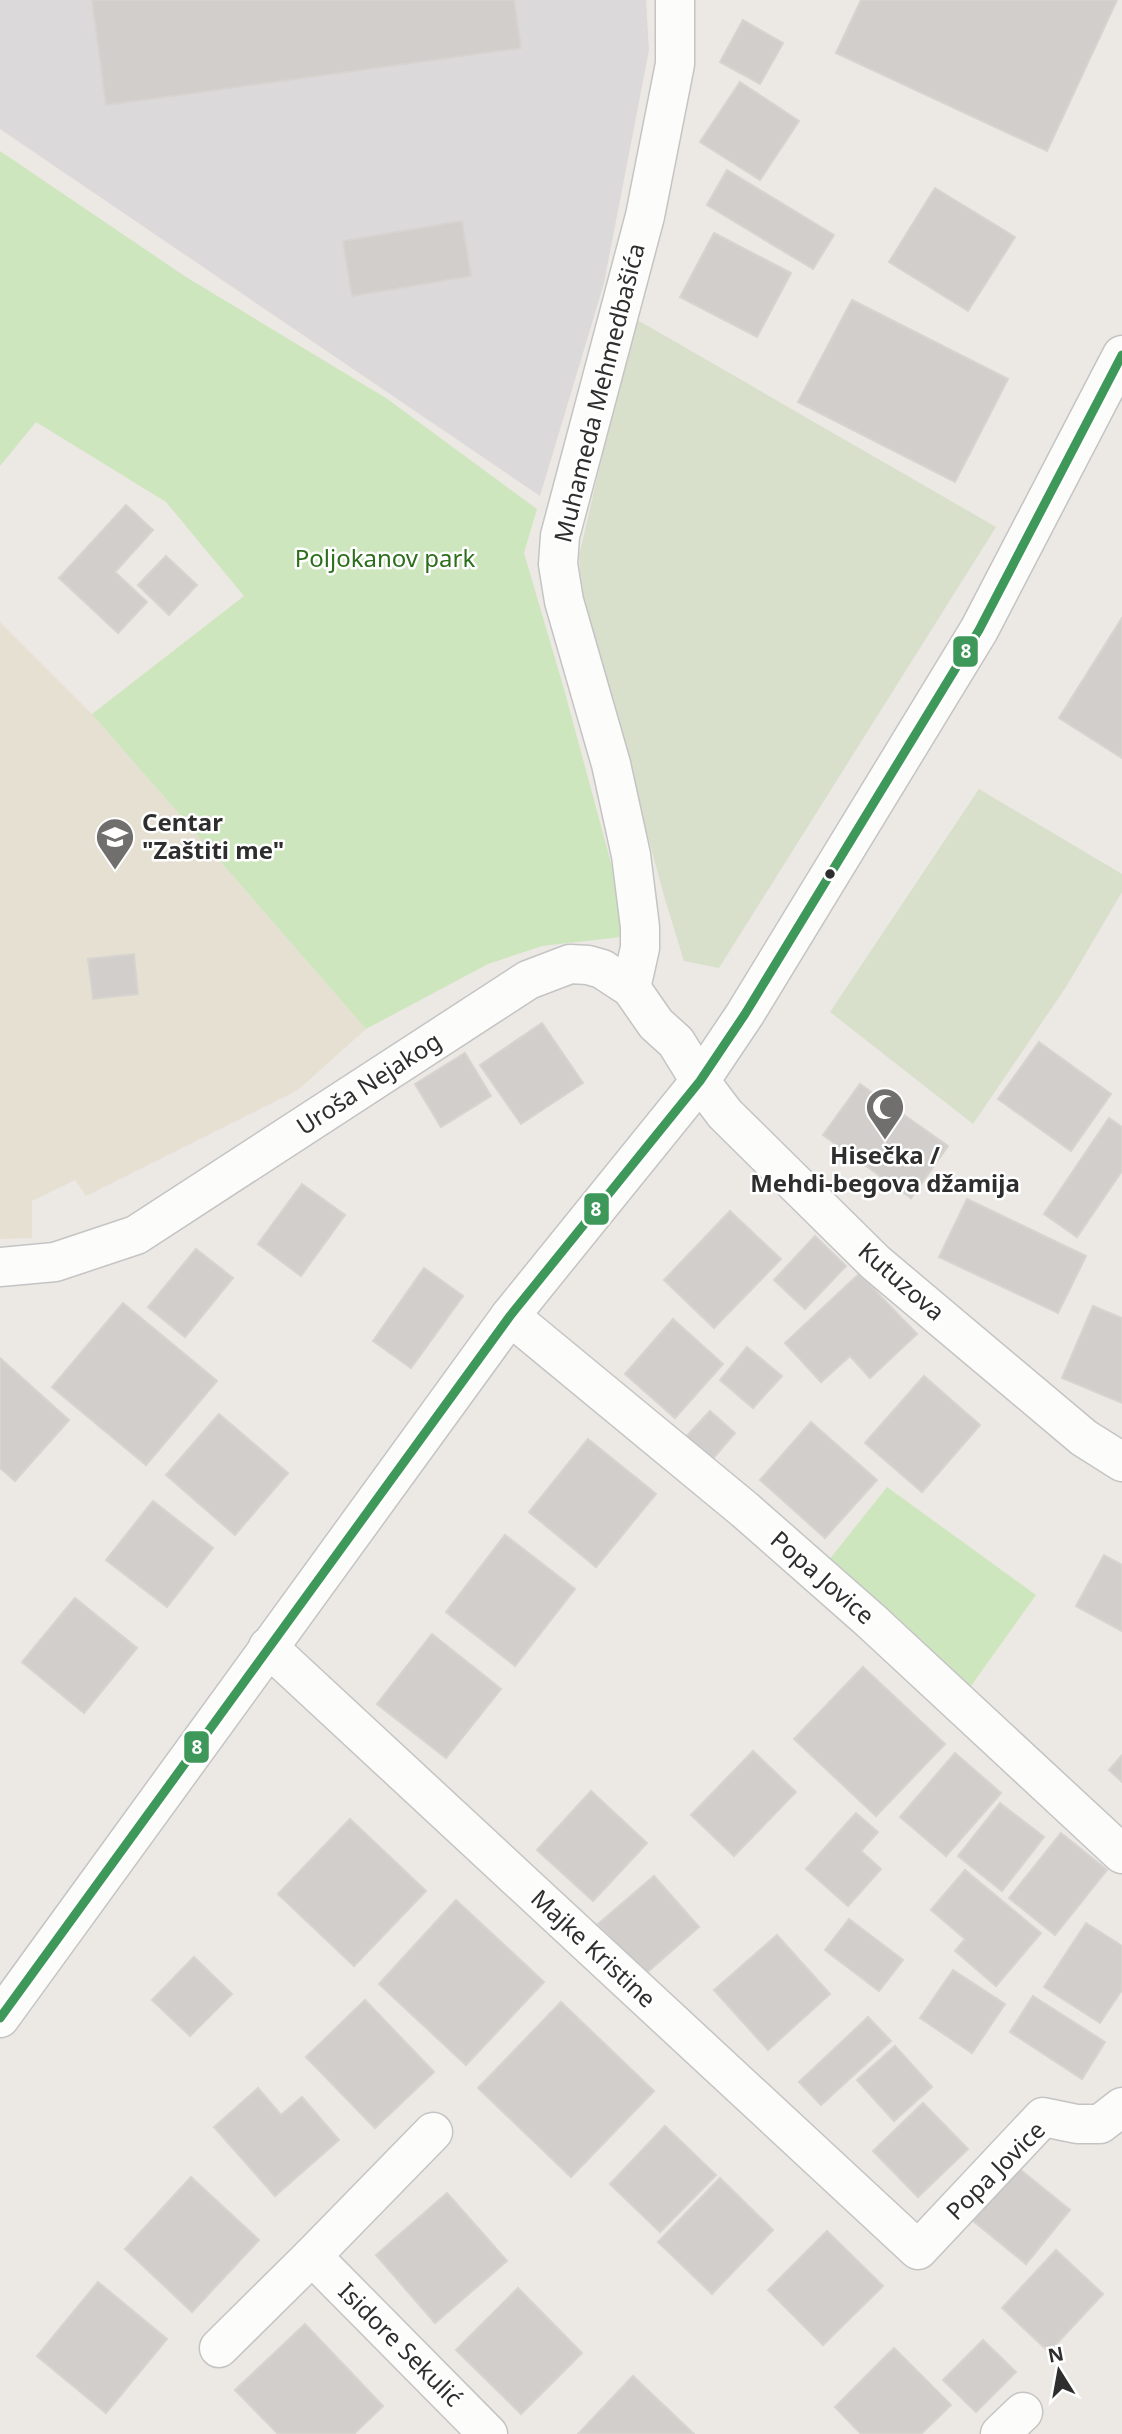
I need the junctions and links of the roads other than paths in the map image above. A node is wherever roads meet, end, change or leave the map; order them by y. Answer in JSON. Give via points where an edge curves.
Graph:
{"nodes":[{"id":1,"x":675,"y":0,"type":"edge"},
{"id":2,"x":1122,"y":355,"type":"edge"},
{"id":3,"x":631,"y":988,"type":"junction"},
{"id":4,"x":700,"y":1081,"type":"junction"},
{"id":5,"x":0,"y":1267,"type":"edge"},
{"id":6,"x":510,"y":1316,"type":"junction"},
{"id":7,"x":1122,"y":1462,"type":"edge"},
{"id":8,"x":268,"y":1647,"type":"junction"},
{"id":9,"x":1122,"y":1854,"type":"edge"},
{"id":10,"x":0,"y":2018,"type":"edge"},
{"id":11,"x":1122,"y":2107,"type":"edge"},
{"id":12,"x":433,"y":2132,"type":"dead end"},
{"id":13,"x":918,"y":2250,"type":"joint"},
{"id":14,"x":312,"y":2256,"type":"junction"},
{"id":15,"x":219,"y":2348,"type":"dead end"},
{"id":16,"x":488,"y":2434,"type":"edge"}],
"edges":[{"from":1,"to":3,"type":"street","name":"Muhameda Mehmedbašića","via":[[675,64],[645,216],[560,536],[558,564],[631,855],[640,927]]},
{"from":2,"to":4,"type":"street","via":[[979,630]]},
{"from":3,"to":4,"type":"street","name":"Uroša Nejakog","via":[[656,1024],[676,1042]]},
{"from":3,"to":5,"type":"street","name":"Uroša Nejakog","via":[[588,965],[570,964],[528,980],[136,1235],[55,1262]]},
{"from":4,"to":6,"type":"street"},
{"from":4,"to":7,"type":"street","name":"Kutuzova","via":[[724,1114],[876,1263],[1084,1438]]},
{"from":6,"to":8,"type":"street"},
{"from":6,"to":9,"type":"street","name":"Popa Jovice","via":[[745,1510]]},
{"from":8,"to":10,"type":"street"},
{"from":8,"to":13,"type":"street","name":"Majke Kristine"},
{"from":11,"to":13,"type":"street","name":"Popa Jovice","via":[[1100,2124],[1043,2117]]},
{"from":12,"to":14,"type":"street"},
{"from":14,"to":15,"type":"street"},
{"from":14,"to":16,"type":"street","name":"Isidore Sekulić"}]}
